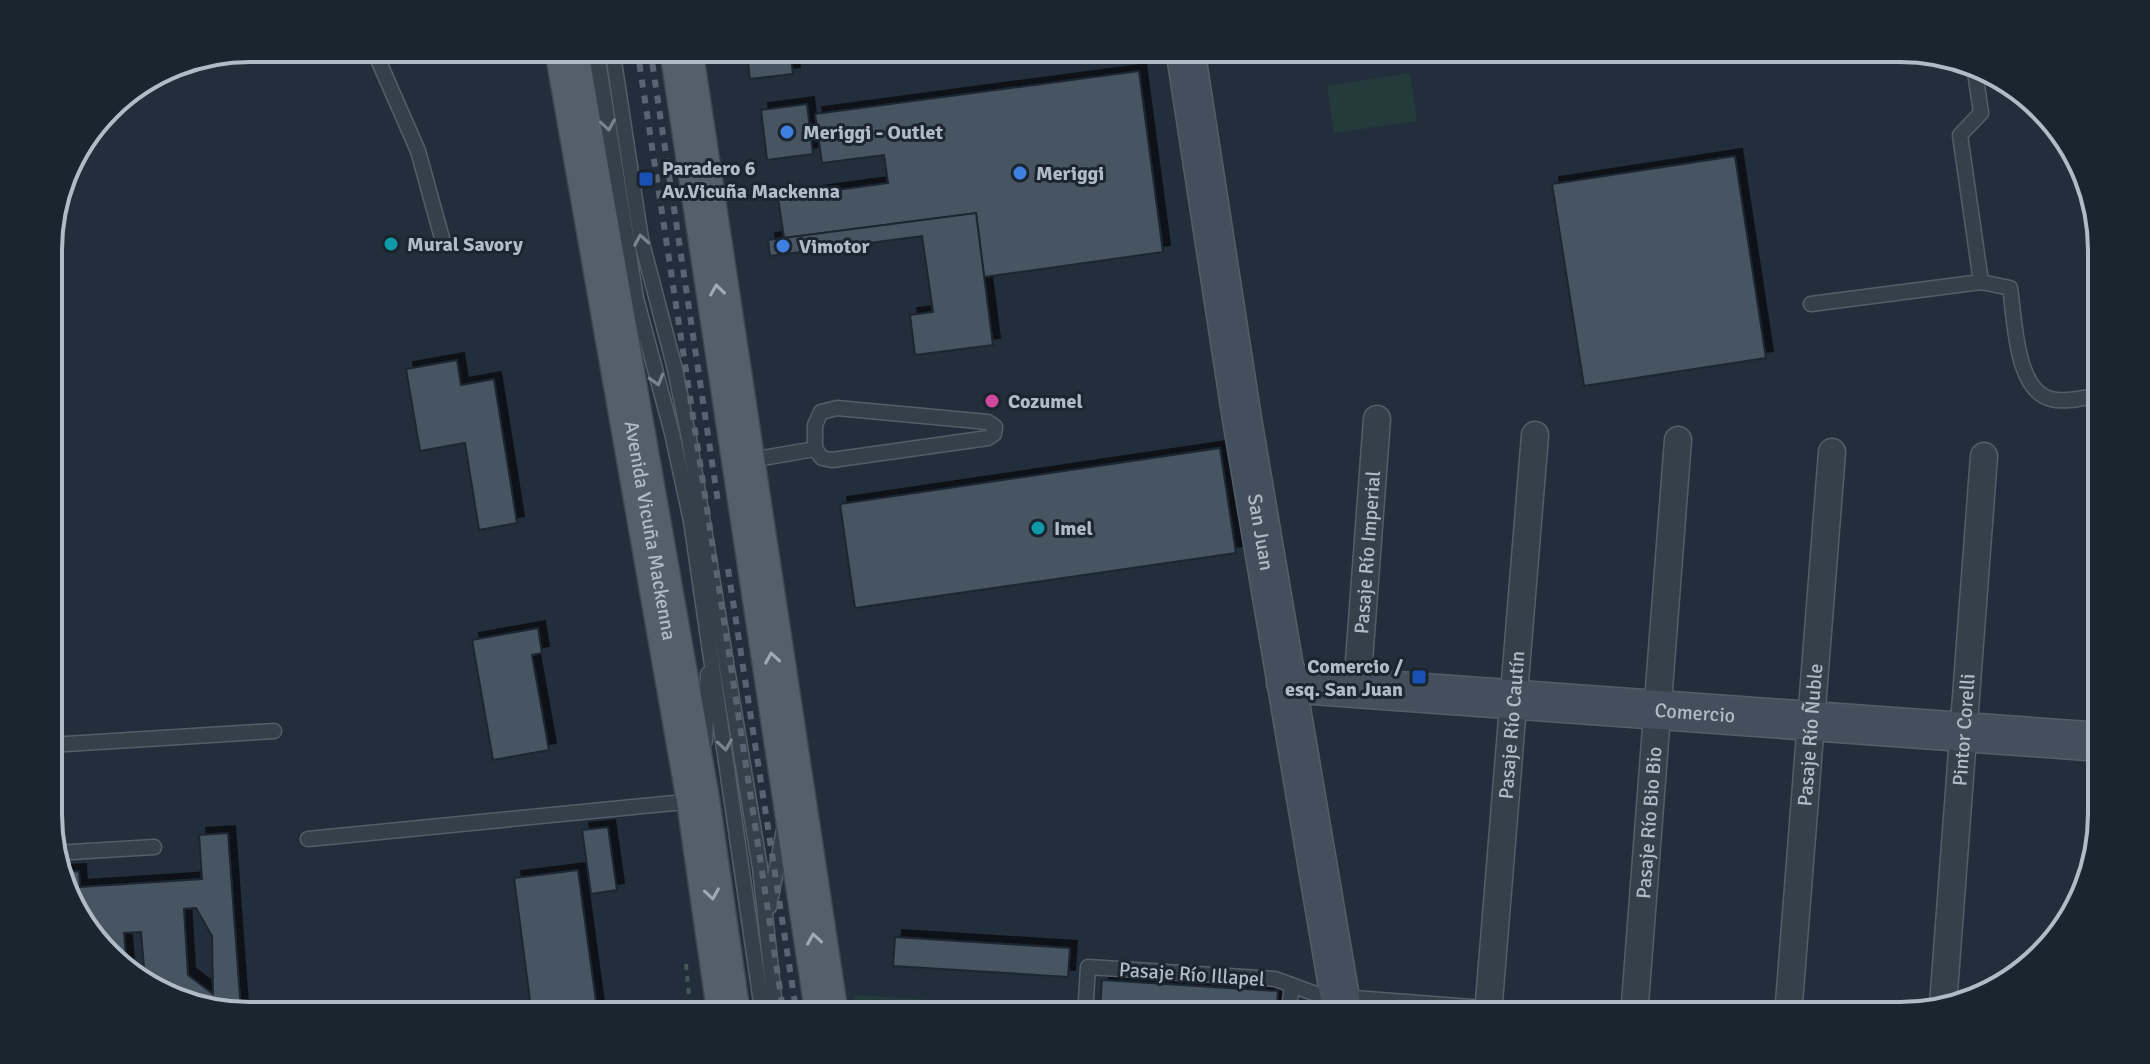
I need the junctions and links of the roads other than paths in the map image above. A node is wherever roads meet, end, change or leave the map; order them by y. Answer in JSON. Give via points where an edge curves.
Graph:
{"nodes":[{"id":1,"x":379,"y":62,"type":"edge"},
{"id":2,"x":568,"y":62,"type":"edge"},
{"id":3,"x":598,"y":62,"type":"edge"},
{"id":4,"x":614,"y":62,"type":"edge"},
{"id":5,"x":683,"y":62,"type":"edge"},
{"id":6,"x":1187,"y":62,"type":"edge"},
{"id":7,"x":1976,"y":78,"type":"edge"},
{"id":8,"x":442,"y":238,"type":"dead end"},
{"id":9,"x":1981,"y":282,"type":"junction"},
{"id":10,"x":1811,"y":304,"type":"dead end"},
{"id":11,"x":2088,"y":396,"type":"edge"},
{"id":12,"x":1377,"y":419,"type":"dead end"},
{"id":13,"x":1535,"y":435,"type":"dead end"},
{"id":14,"x":1678,"y":440,"type":"dead end"},
{"id":15,"x":815,"y":449,"type":"junction"},
{"id":16,"x":1832,"y":452,"type":"dead end"},
{"id":17,"x":1984,"y":456,"type":"dead end"},
{"id":18,"x":742,"y":462,"type":"junction"},
{"id":19,"x":709,"y":641,"type":"junction"},
{"id":20,"x":1286,"y":683,"type":"junction"},
{"id":21,"x":1357,"y":688,"type":"junction"},
{"id":22,"x":1513,"y":699,"type":"junction"},
{"id":23,"x":1658,"y":710,"type":"junction"},
{"id":24,"x":1811,"y":721,"type":"junction"},
{"id":25,"x":274,"y":731,"type":"dead end"},
{"id":26,"x":1963,"y":732,"type":"junction"},
{"id":27,"x":2088,"y":741,"type":"edge"},
{"id":28,"x":62,"y":744,"type":"edge"},
{"id":29,"x":792,"y":790,"type":"junction"},
{"id":30,"x":700,"y":816,"type":"junction"},
{"id":31,"x":308,"y":839,"type":"dead end"},
{"id":32,"x":154,"y":847,"type":"dead end"},
{"id":33,"x":66,"y":852,"type":"edge"},
{"id":34,"x":767,"y":920,"type":"junction"},
{"id":35,"x":1292,"y":985,"type":"junction"},
{"id":36,"x":1944,"y":996,"type":"edge"},
{"id":37,"x":727,"y":1002,"type":"edge"},
{"id":38,"x":761,"y":1002,"type":"edge"},
{"id":39,"x":775,"y":1002,"type":"edge"},
{"id":40,"x":825,"y":1002,"type":"edge"},
{"id":41,"x":1086,"y":1002,"type":"edge"},
{"id":42,"x":1290,"y":1002,"type":"edge"},
{"id":43,"x":1327,"y":1002,"type":"edge"},
{"id":44,"x":1341,"y":1002,"type":"edge"},
{"id":45,"x":1500,"y":1002,"type":"edge"},
{"id":46,"x":1635,"y":1002,"type":"edge"},
{"id":47,"x":1789,"y":1002,"type":"edge"}],
"edges":[{"from":1,"to":8,"type":"lane","via":[[418,151]]},
{"from":2,"to":30,"type":"main road","name":"Avenida Vicuña Mackenna"},
{"from":3,"to":19,"type":"lane","one_way":true,"via":[[636,298],[682,477]]},
{"from":34,"to":4,"type":"lane","one_way":true,"via":[[683,403],[641,239]]},
{"from":18,"to":5,"type":"main road","one_way":true},
{"from":6,"to":20,"type":"street","name":"San Juan"},
{"from":7,"to":9,"type":"lane","via":[[1981,113],[1960,135]]},
{"from":9,"to":10,"type":"lane"},
{"from":9,"to":11,"type":"lane","via":[[2010,288],[2024,374],[2035,390],[2051,399]]},
{"from":12,"to":21,"type":"street","name":"Pasaje Río Imperial"},
{"from":13,"to":22,"type":"street","name":"Pasaje Río Cautín"},
{"from":14,"to":23,"type":"street","name":"Pasaje Río Bio Bio"},
{"from":15,"to":15,"type":"lane","via":[[821,412],[837,408],[988,422],[995,427],[988,438],[832,460]]},
{"from":15,"to":18,"type":"lane"},
{"from":16,"to":24,"type":"street","name":"Pasaje Río Ñuble"},
{"from":17,"to":26,"type":"street","name":"Pintor Corelli"},
{"from":29,"to":18,"type":"main road","one_way":true},
{"from":19,"to":30,"type":"lane"},
{"from":19,"to":38,"type":"lane","one_way":true},
{"from":20,"to":21,"type":"street","name":"Comercio"},
{"from":20,"to":44,"type":"street","name":"San Juan"},
{"from":21,"to":22,"type":"street","name":"Comercio"},
{"from":22,"to":23,"type":"street","name":"Comercio"},
{"from":22,"to":45,"type":"street","name":"Pasaje Río Cautín"},
{"from":23,"to":24,"type":"street","name":"Comercio"},
{"from":23,"to":46,"type":"street","name":"Pasaje Río Bio Bio"},
{"from":24,"to":26,"type":"street","name":"Comercio"},
{"from":24,"to":47,"type":"street","name":"Pasaje Río Ñuble"},
{"from":25,"to":28,"type":"lane"},
{"from":26,"to":27,"type":"street","name":"Comercio"},
{"from":26,"to":36,"type":"street","name":"Pintor Corelli"},
{"from":29,"to":34,"type":"lane"},
{"from":40,"to":29,"type":"main road","one_way":true},
{"from":30,"to":31,"type":"lane"},
{"from":30,"to":37,"type":"main road","name":"Avenida Vicuña Mackenna","one_way":true},
{"from":32,"to":33,"type":"lane"},
{"from":34,"to":39,"type":"lane"},
{"from":35,"to":41,"type":"lane","name":"Pasaje Río Illapel","via":[[1275,979],[1088,967]]},
{"from":35,"to":42,"type":"lane"},
{"from":35,"to":43,"type":"lane","name":"Pasaje Río Illapel"}]}
